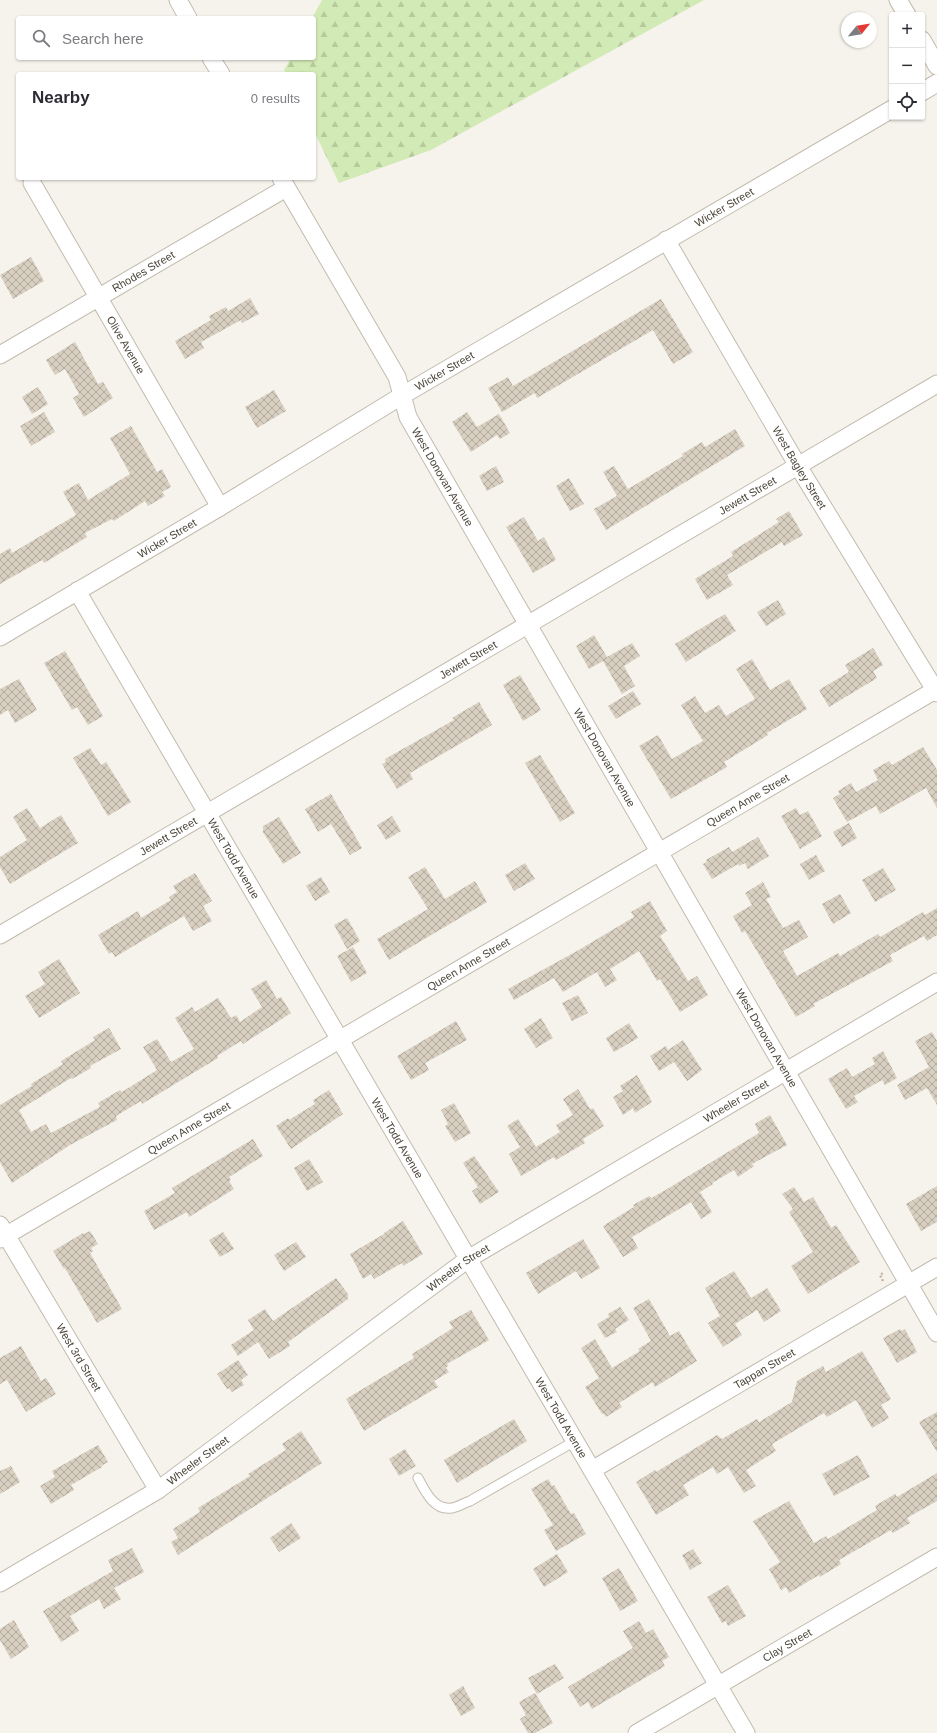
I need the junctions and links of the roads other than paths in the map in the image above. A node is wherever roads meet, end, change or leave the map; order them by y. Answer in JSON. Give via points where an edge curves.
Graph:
{"nodes":[{"id":1,"x":178,"y":0,"type":"edge"},
{"id":2,"x":898,"y":0,"type":"edge"},
{"id":3,"x":905,"y":12,"type":"edge"},
{"id":4,"x":187,"y":16,"type":"edge"},
{"id":5,"x":925,"y":45,"type":"edge"},
{"id":6,"x":212,"y":60,"type":"edge"},
{"id":7,"x":937,"y":66,"type":"edge"},
{"id":8,"x":220,"y":72,"type":"edge"},
{"id":9,"x":937,"y":83,"type":"edge"},
{"id":10,"x":925,"y":90,"type":"edge"},
{"id":11,"x":889,"y":111,"type":"edge"},
{"id":12,"x":32,"y":183,"type":"dead end"},
{"id":13,"x":284,"y":183,"type":"edge"},
{"id":14,"x":666,"y":240,"type":"junction"},
{"id":15,"x":98,"y":296,"type":"junction"},
{"id":16,"x":0,"y":355,"type":"edge"},
{"id":17,"x":937,"y":384,"type":"edge"},
{"id":18,"x":403,"y":395,"type":"junction"},
{"id":19,"x":798,"y":466,"type":"junction"},
{"id":20,"x":220,"y":507,"type":"junction"},
{"id":21,"x":77,"y":591,"type":"junction"},
{"id":22,"x":528,"y":625,"type":"junction"},
{"id":23,"x":0,"y":637,"type":"edge"},
{"id":24,"x":936,"y":691,"type":"edge"},
{"id":25,"x":208,"y":813,"type":"junction"},
{"id":26,"x":659,"y":852,"type":"junction"},
{"id":27,"x":0,"y":936,"type":"edge"},
{"id":28,"x":937,"y":982,"type":"edge"},
{"id":29,"x":340,"y":1040,"type":"junction"},
{"id":30,"x":786,"y":1071,"type":"junction"},
{"id":31,"x":2,"y":1233,"type":"edge"},
{"id":32,"x":468,"y":1259,"type":"junction"},
{"id":33,"x":937,"y":1267,"type":"edge"},
{"id":34,"x":909,"y":1284,"type":"junction"},
{"id":35,"x":937,"y":1333,"type":"edge"},
{"id":36,"x":575,"y":1441,"type":"junction"},
{"id":37,"x":592,"y":1470,"type":"junction"},
{"id":38,"x":418,"y":1478,"type":"dead end"},
{"id":39,"x":158,"y":1490,"type":"junction"},
{"id":40,"x":937,"y":1557,"type":"edge"},
{"id":41,"x":0,"y":1583,"type":"edge"},
{"id":42,"x":718,"y":1686,"type":"junction"},
{"id":43,"x":637,"y":1733,"type":"edge"},
{"id":44,"x":746,"y":1733,"type":"edge"}],
"edges":[{"from":1,"to":4,"type":"street"},
{"from":2,"to":3,"type":"street"},
{"from":5,"to":7,"type":"street"},
{"from":6,"to":8,"type":"street"},
{"from":9,"to":10,"type":"street"},
{"from":11,"to":14,"type":"street","name":"Wicker Street"},
{"from":12,"to":15,"type":"street","name":"Olive Avenue"},
{"from":13,"to":15,"type":"street","name":"Rhodes Street"},
{"from":13,"to":18,"type":"street","name":"West Donovan Avenue","via":[[397,377]]},
{"from":14,"to":18,"type":"street","name":"Wicker Street"},
{"from":14,"to":19,"type":"street","name":"West Bagley Street"},
{"from":15,"to":16,"type":"street","name":"Rhodes Street"},
{"from":15,"to":20,"type":"street","name":"Olive Avenue"},
{"from":17,"to":19,"type":"street","name":"Jewett Street"},
{"from":18,"to":20,"type":"street","name":"Wicker Street"},
{"from":18,"to":22,"type":"street","name":"West Donovan Avenue","via":[[408,417]]},
{"from":19,"to":22,"type":"street","name":"Jewett Street"},
{"from":19,"to":24,"type":"street","name":"West Bagley Street"},
{"from":20,"to":21,"type":"street","name":"Wicker Street"},
{"from":21,"to":23,"type":"street","name":"Wicker Street"},
{"from":21,"to":25,"type":"street","name":"West Todd Avenue"},
{"from":22,"to":25,"type":"street","name":"Jewett Street"},
{"from":22,"to":26,"type":"street","name":"West Donovan Avenue"},
{"from":24,"to":26,"type":"street","name":"Queen Anne Street"},
{"from":25,"to":27,"type":"street","name":"Jewett Street"},
{"from":25,"to":29,"type":"street","name":"West Todd Avenue"},
{"from":26,"to":29,"type":"street","name":"Queen Anne Street"},
{"from":26,"to":30,"type":"street","name":"West Donovan Avenue"},
{"from":28,"to":30,"type":"street","name":"Wheeler Street"},
{"from":29,"to":31,"type":"street","name":"Queen Anne Street"},
{"from":29,"to":32,"type":"street","name":"West Todd Avenue"},
{"from":30,"to":32,"type":"street","name":"Wheeler Street"},
{"from":30,"to":34,"type":"street","name":"West Donovan Avenue"},
{"from":31,"to":39,"type":"street","name":"West 3rd Street"},
{"from":32,"to":36,"type":"street","name":"West Todd Avenue"},
{"from":32,"to":39,"type":"street","name":"Wheeler Street"},
{"from":33,"to":34,"type":"street","name":"Tappan Street"},
{"from":34,"to":35,"type":"street","name":"West Donovan Avenue"},
{"from":34,"to":37,"type":"street","name":"Tappan Street"},
{"from":36,"to":37,"type":"street","name":"West Todd Avenue"},
{"from":36,"to":38,"type":"lane","via":[[470,1501],[451,1508],[439,1506],[431,1501]]},
{"from":37,"to":42,"type":"street","name":"West Todd Avenue"},
{"from":39,"to":41,"type":"street","name":"Wheeler Street"},
{"from":40,"to":42,"type":"street","name":"Clay Street"},
{"from":42,"to":43,"type":"street","name":"Clay Street"},
{"from":42,"to":44,"type":"street","name":"West Todd Avenue"}]}
